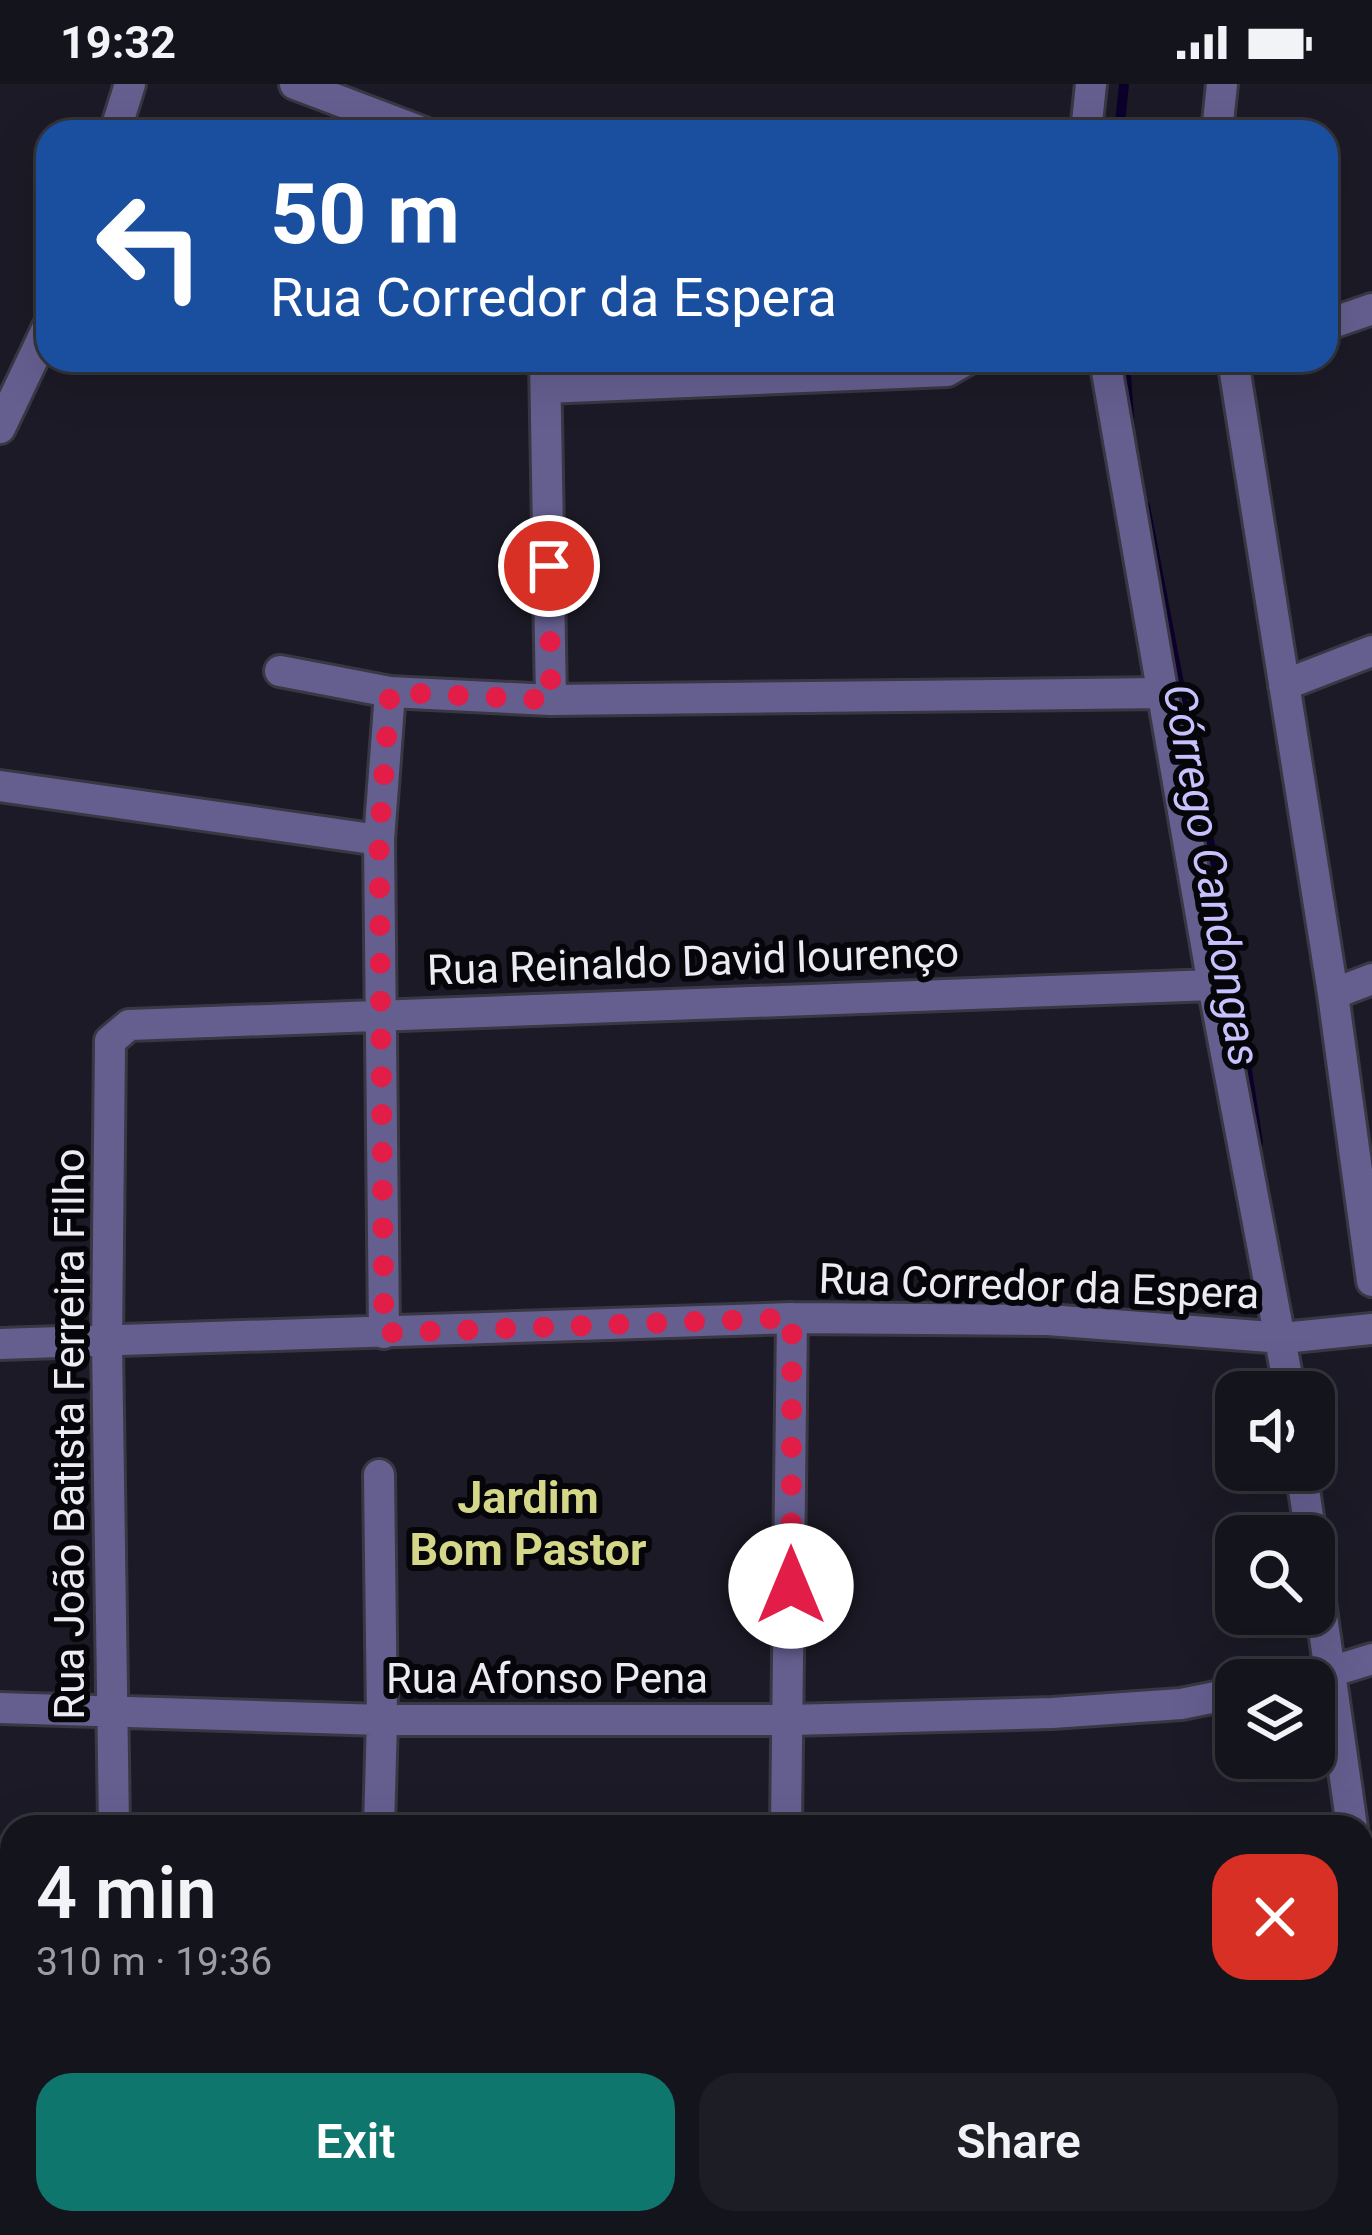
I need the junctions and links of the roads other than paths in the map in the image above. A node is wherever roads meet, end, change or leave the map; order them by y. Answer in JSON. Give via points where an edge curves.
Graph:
{"nodes":[{"id":1,"x":130,"y":84,"type":"edge"},
{"id":2,"x":296,"y":84,"type":"edge"},
{"id":3,"x":1090,"y":84,"type":"edge"},
{"id":4,"x":1222,"y":84,"type":"edge"},
{"id":5,"x":120,"y":120,"type":"edge"},
{"id":6,"x":390,"y":120,"type":"edge"},
{"id":7,"x":1087,"y":120,"type":"edge"},
{"id":8,"x":1218,"y":120,"type":"edge"},
{"id":9,"x":1372,"y":309,"type":"edge"},
{"id":10,"x":1338,"y":322,"type":"edge"},
{"id":11,"x":36,"y":352,"type":"edge"},
{"id":12,"x":813,"y":372,"type":"edge"},
{"id":13,"x":1113,"y":372,"type":"edge"},
{"id":14,"x":1220,"y":372,"type":"edge"},
{"id":15,"x":545,"y":374,"type":"edge"},
{"id":16,"x":0,"y":428,"type":"edge"},
{"id":17,"x":1372,"y":651,"type":"edge"},
{"id":18,"x":280,"y":671,"type":"dead end"},
{"id":19,"x":1284,"y":685,"type":"junction"},
{"id":20,"x":390,"y":692,"type":"junction"},
{"id":21,"x":1162,"y":693,"type":"junction"},
{"id":22,"x":551,"y":700,"type":"junction"},
{"id":23,"x":0,"y":786,"type":"edge"},
{"id":24,"x":379,"y":840,"type":"junction"},
{"id":25,"x":1372,"y":979,"type":"edge"},
{"id":26,"x":1213,"y":985,"type":"junction"},
{"id":27,"x":1333,"y":994,"type":"junction"},
{"id":28,"x":380,"y":1014,"type":"junction"},
{"id":29,"x":110,"y":1040,"type":"joint"},
{"id":30,"x":1372,"y":1281,"type":"edge"},
{"id":31,"x":792,"y":1318,"type":"junction"},
{"id":32,"x":1362,"y":1331,"type":"edge"},
{"id":33,"x":384,"y":1333,"type":"junction"},
{"id":34,"x":1295,"y":1338,"type":"junction"},
{"id":35,"x":107,"y":1342,"type":"junction"},
{"id":36,"x":0,"y":1344,"type":"edge"},
{"id":37,"x":1292,"y":1371,"type":"edge"},
{"id":38,"x":379,"y":1475,"type":"dead end"},
{"id":39,"x":1332,"y":1635,"type":"edge"},
{"id":40,"x":1341,"y":1670,"type":"edge"},
{"id":41,"x":1215,"y":1697,"type":"edge"},
{"id":42,"x":0,"y":1708,"type":"edge"},
{"id":43,"x":113,"y":1709,"type":"junction"},
{"id":44,"x":382,"y":1720,"type":"junction"},
{"id":45,"x":790,"y":1720,"type":"junction"},
{"id":46,"x":114,"y":1815,"type":"edge"},
{"id":47,"x":380,"y":1815,"type":"edge"},
{"id":48,"x":786,"y":1815,"type":"edge"},
{"id":49,"x":1351,"y":1815,"type":"edge"}],
"edges":[{"from":1,"to":5,"type":"street"},
{"from":2,"to":6,"type":"street"},
{"from":3,"to":7,"type":"street"},
{"from":4,"to":8,"type":"street"},
{"from":9,"to":10,"type":"street"},
{"from":11,"to":16,"type":"street"},
{"from":12,"to":15,"type":"street"},
{"from":13,"to":21,"type":"street"},
{"from":14,"to":19,"type":"street"},
{"from":15,"to":22,"type":"street"},
{"from":17,"to":19,"type":"street"},
{"from":18,"to":20,"type":"street"},
{"from":19,"to":27,"type":"street"},
{"from":20,"to":22,"type":"street"},
{"from":20,"to":24,"type":"street"},
{"from":21,"to":22,"type":"street"},
{"from":21,"to":26,"type":"street"},
{"from":23,"to":24,"type":"street"},
{"from":24,"to":28,"type":"street"},
{"from":25,"to":27,"type":"street"},
{"from":26,"to":28,"type":"street","name":"Rua Reinaldo David lourenço"},
{"from":26,"to":34,"type":"street"},
{"from":27,"to":30,"type":"street"},
{"from":28,"to":29,"type":"street","name":"Rua Reinaldo David lourenço","via":[[129,1025]]},
{"from":28,"to":33,"type":"street"},
{"from":29,"to":35,"type":"street","name":"Rua João Batista Ferreira Filho"},
{"from":31,"to":33,"type":"street","name":"Rua Corredor da Espera"},
{"from":31,"to":34,"type":"street","name":"Rua Corredor da Espera","via":[[1048,1320]]},
{"from":31,"to":45,"type":"street"},
{"from":32,"to":34,"type":"street","name":"Rua Corredor da Espera"},
{"from":33,"to":35,"type":"street","name":"Rua Corredor da Espera"},
{"from":34,"to":37,"type":"street"},
{"from":35,"to":36,"type":"street","name":"Rua Corredor da Espera"},
{"from":35,"to":43,"type":"street","name":"Rua João Batista Ferreira Filho"},
{"from":38,"to":44,"type":"street"},
{"from":39,"to":40,"type":"street"},
{"from":40,"to":49,"type":"street"},
{"from":41,"to":45,"type":"street","name":"Rua Afonso Pena","via":[[1052,1712]]},
{"from":42,"to":43,"type":"street","name":"Rua Afonso Pena"},
{"from":43,"to":44,"type":"street","name":"Rua Afonso Pena"},
{"from":43,"to":46,"type":"street","name":"Rua João Batista Ferreira Filho"},
{"from":44,"to":45,"type":"street","name":"Rua Afonso Pena"},
{"from":44,"to":47,"type":"street"},
{"from":45,"to":48,"type":"street"}]}
